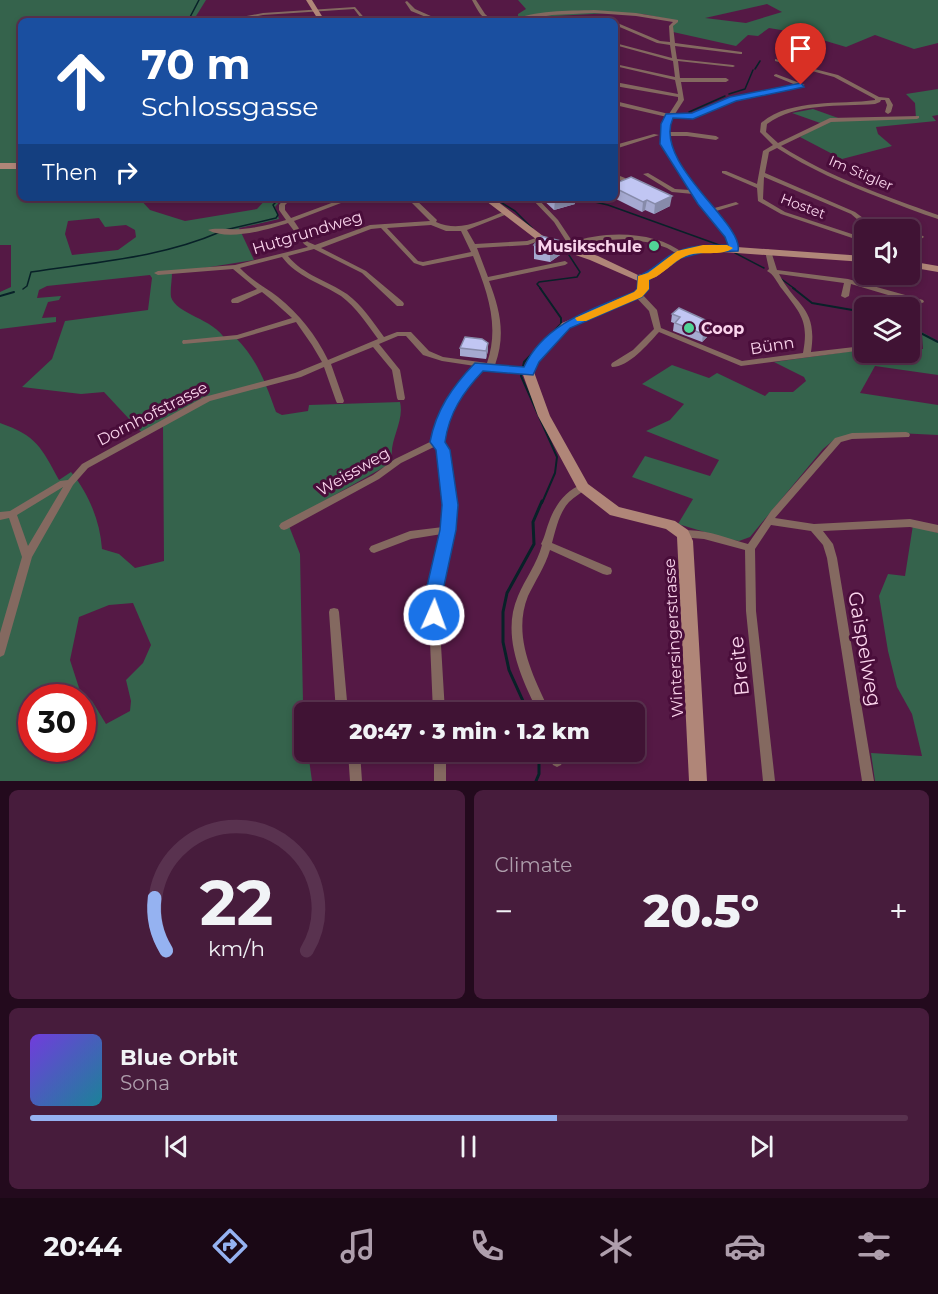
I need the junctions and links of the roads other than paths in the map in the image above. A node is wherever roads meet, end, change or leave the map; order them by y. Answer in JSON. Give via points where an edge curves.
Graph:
{"nodes":[{"id":1,"x":309,"y":0,"type":"edge"},
{"id":2,"x":358,"y":0,"type":"edge"},
{"id":3,"x":474,"y":0,"type":"edge"},
{"id":4,"x":407,"y":2,"type":"dead end"},
{"id":5,"x":355,"y":8,"type":"junction"},
{"id":6,"x":313,"y":10,"type":"junction"},
{"id":7,"x":600,"y":13,"type":"junction"},
{"id":8,"x":564,"y":14,"type":"junction"},
{"id":9,"x":255,"y":18,"type":"edge"},
{"id":10,"x":320,"y":18,"type":"edge"},
{"id":11,"x":363,"y":18,"type":"edge"},
{"id":12,"x":433,"y":18,"type":"edge"},
{"id":13,"x":487,"y":18,"type":"edge"},
{"id":14,"x":536,"y":18,"type":"edge"},
{"id":15,"x":569,"y":18,"type":"edge"},
{"id":16,"x":607,"y":18,"type":"edge"},
{"id":17,"x":618,"y":24,"type":"edge"},
{"id":18,"x":672,"y":43,"type":"junction"},
{"id":19,"x":618,"y":45,"type":"edge"},
{"id":20,"x":740,"y":53,"type":"dead end"},
{"id":21,"x":674,"y":59,"type":"junction"},
{"id":22,"x":777,"y":60,"type":"dead end"},
{"id":23,"x":618,"y":65,"type":"edge"},
{"id":24,"x":733,"y":66,"type":"dead end"},
{"id":25,"x":776,"y":75,"type":"dead end"},
{"id":26,"x":678,"y":80,"type":"junction"},
{"id":27,"x":726,"y":80,"type":"dead end"},
{"id":28,"x":618,"y":85,"type":"edge"},
{"id":29,"x":680,"y":96,"type":"junction"},
{"id":30,"x":878,"y":98,"type":"junction"},
{"id":31,"x":618,"y":104,"type":"edge"},
{"id":32,"x":888,"y":112,"type":"dead end"},
{"id":33,"x":669,"y":116,"type":"junction"},
{"id":34,"x":917,"y":117,"type":"dead end"},
{"id":35,"x":664,"y":134,"type":"junction"},
{"id":36,"x":656,"y":135,"type":"dead end"},
{"id":37,"x":716,"y":138,"type":"dead end"},
{"id":38,"x":618,"y":146,"type":"edge"},
{"id":39,"x":776,"y":146,"type":"junction"},
{"id":40,"x":0,"y":166,"type":"edge"},
{"id":41,"x":18,"y":166,"type":"edge"},
{"id":42,"x":724,"y":172,"type":"dead end"},
{"id":43,"x":646,"y":174,"type":"dead end"},
{"id":44,"x":763,"y":174,"type":"junction"},
{"id":45,"x":618,"y":177,"type":"edge"},
{"id":46,"x":623,"y":179,"type":"edge"},
{"id":47,"x":760,"y":187,"type":"junction"},
{"id":48,"x":695,"y":192,"type":"junction"},
{"id":49,"x":286,"y":201,"type":"edge"},
{"id":50,"x":343,"y":201,"type":"edge"},
{"id":51,"x":413,"y":201,"type":"edge"},
{"id":52,"x":492,"y":201,"type":"edge"},
{"id":53,"x":537,"y":201,"type":"edge"},
{"id":54,"x":736,"y":204,"type":"dead end"},
{"id":55,"x":710,"y":211,"type":"junction"},
{"id":56,"x":508,"y":212,"type":"junction"},
{"id":57,"x":938,"y":217,"type":"edge"},
{"id":58,"x":858,"y":219,"type":"edge"},
{"id":59,"x":289,"y":220,"type":"junction"},
{"id":60,"x":432,"y":223,"type":"junction"},
{"id":61,"x":382,"y":226,"type":"junction"},
{"id":62,"x":463,"y":229,"type":"junction"},
{"id":63,"x":218,"y":231,"type":"dead end"},
{"id":64,"x":854,"y":237,"type":"edge"},
{"id":65,"x":539,"y":239,"type":"junction"},
{"id":66,"x":312,"y":247,"type":"junction"},
{"id":67,"x":565,"y":248,"type":"junction"},
{"id":68,"x":730,"y":248,"type":"junction"},
{"id":69,"x":474,"y":250,"type":"junction"},
{"id":70,"x":768,"y":251,"type":"junction"},
{"id":71,"x":681,"y":254,"type":"junction"},
{"id":72,"x":284,"y":255,"type":"junction"},
{"id":73,"x":854,"y":258,"type":"edge"},
{"id":74,"x":564,"y":263,"type":"dead end"},
{"id":75,"x":920,"y":266,"type":"edge"},
{"id":76,"x":235,"y":267,"type":"junction"},
{"id":77,"x":938,"y":269,"type":"edge"},
{"id":78,"x":772,"y":272,"type":"junction"},
{"id":79,"x":158,"y":273,"type":"dead end"},
{"id":80,"x":643,"y":279,"type":"junction"},
{"id":81,"x":484,"y":280,"type":"junction"},
{"id":82,"x":848,"y":281,"type":"junction"},
{"id":83,"x":263,"y":289,"type":"junction"},
{"id":84,"x":892,"y":293,"type":"junction"},
{"id":85,"x":638,"y":295,"type":"junction"},
{"id":86,"x":845,"y":296,"type":"dead end"},
{"id":87,"x":890,"y":297,"type":"edge"},
{"id":88,"x":904,"y":297,"type":"edge"},
{"id":89,"x":235,"y":301,"type":"dead end"},
{"id":90,"x":400,"y":304,"type":"dead end"},
{"id":91,"x":298,"y":319,"type":"junction"},
{"id":92,"x":657,"y":329,"type":"junction"},
{"id":93,"x":186,"y":342,"type":"dead end"},
{"id":94,"x":378,"y":342,"type":"junction"},
{"id":95,"x":854,"y":349,"type":"edge"},
{"id":96,"x":807,"y":354,"type":"junction"},
{"id":97,"x":328,"y":363,"type":"junction"},
{"id":98,"x":615,"y":365,"type":"dead end"},
{"id":99,"x":480,"y":366,"type":"junction"},
{"id":100,"x":490,"y":367,"type":"junction"},
{"id":101,"x":523,"y":372,"type":"junction"},
{"id":102,"x":401,"y":398,"type":"dead end"},
{"id":103,"x":340,"y":401,"type":"dead end"},
{"id":104,"x":906,"y":435,"type":"dead end"},
{"id":105,"x":438,"y":442,"type":"junction"},
{"id":106,"x":70,"y":483,"type":"junction"},
{"id":107,"x":583,"y":487,"type":"junction"},
{"id":108,"x":12,"y":514,"type":"junction"},
{"id":109,"x":0,"y":516,"type":"edge"},
{"id":110,"x":769,"y":521,"type":"junction"},
{"id":111,"x":284,"y":526,"type":"dead end"},
{"id":112,"x":813,"y":528,"type":"junction"},
{"id":113,"x":938,"y":529,"type":"edge"},
{"id":114,"x":448,"y":530,"type":"junction"},
{"id":115,"x":683,"y":534,"type":"junction"},
{"id":116,"x":546,"y":544,"type":"junction"},
{"id":117,"x":750,"y":548,"type":"junction"},
{"id":118,"x":374,"y":549,"type":"dead end"},
{"id":119,"x":27,"y":556,"type":"junction"},
{"id":120,"x":607,"y":571,"type":"dead end"},
{"id":121,"x":334,"y":612,"type":"dead end"},
{"id":122,"x":0,"y":652,"type":"edge"},
{"id":123,"x":341,"y":702,"type":"edge"},
{"id":124,"x":439,"y":702,"type":"edge"},
{"id":125,"x":539,"y":702,"type":"edge"},
{"id":126,"x":355,"y":762,"type":"edge"},
{"id":127,"x":440,"y":762,"type":"edge"},
{"id":128,"x":356,"y":781,"type":"edge"},
{"id":129,"x":440,"y":781,"type":"edge"},
{"id":130,"x":698,"y":781,"type":"edge"},
{"id":131,"x":769,"y":781,"type":"edge"},
{"id":132,"x":868,"y":781,"type":"edge"}],
"edges":[{"from":1,"to":6,"type":"street"},
{"from":2,"to":5,"type":"street"},
{"from":3,"to":13,"type":"street"},
{"from":4,"to":12,"type":"street","via":[[413,10]]},
{"from":5,"to":6,"type":"street"},
{"from":5,"to":11,"type":"street"},
{"from":6,"to":9,"type":"street"},
{"from":6,"to":10,"type":"street"},
{"from":7,"to":8,"type":"street"},
{"from":7,"to":16,"type":"street"},
{"from":7,"to":18,"type":"street","via":[[676,21],[671,26]]},
{"from":8,"to":14,"type":"street"},
{"from":8,"to":15,"type":"street"},
{"from":17,"to":18,"type":"street","via":[[648,38]]},
{"from":18,"to":20,"type":"street"},
{"from":18,"to":21,"type":"street"},
{"from":19,"to":21,"type":"street"},
{"from":21,"to":24,"type":"street"},
{"from":21,"to":26,"type":"street"},
{"from":22,"to":30,"type":"street","via":[[836,76]]},
{"from":23,"to":26,"type":"street"},
{"from":25,"to":33,"type":"street","via":[[801,85],[733,98],[693,116]]},
{"from":26,"to":27,"type":"street"},
{"from":26,"to":29,"type":"street"},
{"from":28,"to":29,"type":"street"},
{"from":29,"to":33,"type":"street","via":[[679,106]]},
{"from":30,"to":32,"type":"street","via":[[889,100]]},
{"from":30,"to":39,"type":"street","via":[[875,102],[826,105],[767,119],[763,126],[766,138]]},
{"from":31,"to":33,"type":"street"},
{"from":33,"to":35,"type":"street"},
{"from":34,"to":39,"type":"street","via":[[838,118]]},
{"from":35,"to":37,"type":"street"},
{"from":35,"to":48,"type":"street","via":[[665,144]]},
{"from":36,"to":38,"type":"street"},
{"from":39,"to":44,"type":"street","name":"Hostet","via":[[763,156]]},
{"from":39,"to":57,"type":"street","name":"Im Stigler","via":[[858,187]]},
{"from":40,"to":41,"type":"street"},
{"from":42,"to":47,"type":"street"},
{"from":43,"to":48,"type":"street","via":[[674,191]]},
{"from":44,"to":47,"type":"street","name":"Hostet"},
{"from":44,"to":58,"type":"street","via":[[853,213]]},
{"from":45,"to":46,"type":"street"},
{"from":47,"to":64,"type":"street","name":"Hostet","via":[[759,197],[774,209]]},
{"from":48,"to":55,"type":"street"},
{"from":49,"to":59,"type":"street","via":[[282,210]]},
{"from":50,"to":59,"type":"street"},
{"from":51,"to":60,"type":"street","via":[[434,220]]},
{"from":52,"to":56,"type":"street"},
{"from":53,"to":67,"type":"street","via":[[569,241]]},
{"from":54,"to":55,"type":"street"},
{"from":55,"to":68,"type":"street","via":[[730,236]]},
{"from":56,"to":62,"type":"street"},
{"from":56,"to":65,"type":"street"},
{"from":59,"to":63,"type":"street"},
{"from":59,"to":66,"type":"street"},
{"from":60,"to":61,"type":"street","name":"Hutgrundweg"},
{"from":60,"to":62,"type":"street","name":"Hutgrundweg","via":[[446,229]]},
{"from":61,"to":66,"type":"street","name":"Hutgrundweg","via":[[361,229]]},
{"from":61,"to":69,"type":"street","via":[[416,262],[423,264]]},
{"from":62,"to":69,"type":"street"},
{"from":65,"to":67,"type":"street"},
{"from":65,"to":69,"type":"street"},
{"from":66,"to":72,"type":"street","name":"Hutgrundweg"},
{"from":66,"to":90,"type":"street","via":[[364,272]]},
{"from":67,"to":71,"type":"street","via":[[612,235],[665,246]]},
{"from":67,"to":80,"type":"street"},
{"from":68,"to":70,"type":"street"},
{"from":68,"to":71,"type":"street"},
{"from":69,"to":81,"type":"street"},
{"from":70,"to":73,"type":"street"},
{"from":70,"to":78,"type":"street"},
{"from":71,"to":80,"type":"street"},
{"from":72,"to":76,"type":"street","name":"Hutgrundweg"},
{"from":72,"to":94,"type":"street","via":[[356,305]]},
{"from":74,"to":81,"type":"street"},
{"from":75,"to":77,"type":"street"},
{"from":76,"to":79,"type":"street","name":"Hutgrundweg"},
{"from":76,"to":83,"type":"street"},
{"from":78,"to":82,"type":"street"},
{"from":78,"to":96,"type":"street","via":[[804,312],[810,327]]},
{"from":80,"to":85,"type":"street"},
{"from":81,"to":100,"type":"street","via":[[497,316],[496,350]]},
{"from":82,"to":84,"type":"street"},
{"from":82,"to":86,"type":"street"},
{"from":83,"to":89,"type":"street"},
{"from":83,"to":91,"type":"street"},
{"from":84,"to":87,"type":"street"},
{"from":84,"to":88,"type":"street"},
{"from":85,"to":92,"type":"street","via":[[653,310]]},
{"from":85,"to":101,"type":"street","via":[[566,325]]},
{"from":91,"to":93,"type":"street","via":[[238,337]]},
{"from":91,"to":97,"type":"street"},
{"from":92,"to":96,"type":"street","name":"Bünn","via":[[735,363]]},
{"from":92,"to":98,"type":"street","via":[[636,352]]},
{"from":94,"to":97,"type":"street","name":"Dornhofstrasse"},
{"from":94,"to":99,"type":"street","name":"Dornhofstrasse","via":[[408,334],[426,353]]},
{"from":94,"to":102,"type":"street","via":[[396,370]]},
{"from":95,"to":96,"type":"street","name":"Bünn"},
{"from":97,"to":103,"type":"street"},
{"from":97,"to":106,"type":"street","name":"Dornhofstrasse","via":[[207,399],[103,454]]},
{"from":99,"to":100,"type":"street","name":"Dornhofstrasse"},
{"from":99,"to":105,"type":"street","via":[[449,404]]},
{"from":100,"to":101,"type":"street","name":"Dornhofstrasse"},
{"from":101,"to":107,"type":"street","name":"Wintersingerstrasse"},
{"from":104,"to":110,"type":"street","via":[[852,436],[838,441]]},
{"from":105,"to":111,"type":"street","name":"Weissweg"},
{"from":105,"to":114,"type":"street","via":[[448,482]]},
{"from":106,"to":108,"type":"street","via":[[63,483]]},
{"from":106,"to":119,"type":"street","name":"Dornhofstrasse"},
{"from":107,"to":115,"type":"street","name":"Wintersingerstrasse","via":[[615,511],[670,525]]},
{"from":107,"to":116,"type":"street","via":[[569,494],[553,517]]},
{"from":108,"to":109,"type":"street"},
{"from":108,"to":119,"type":"street"},
{"from":110,"to":112,"type":"street"},
{"from":110,"to":117,"type":"street"},
{"from":112,"to":113,"type":"street","via":[[910,523]]},
{"from":112,"to":132,"type":"street","name":"Gaispelweg","via":[[828,544],[832,558]]},
{"from":114,"to":118,"type":"street","via":[[418,533]]},
{"from":114,"to":124,"type":"street","via":[[434,595]]},
{"from":115,"to":117,"type":"street","via":[[704,535]]},
{"from":115,"to":130,"type":"street","name":"Wintersingerstrasse","via":[[687,548]]},
{"from":116,"to":120,"type":"street"},
{"from":116,"to":125,"type":"street","via":[[521,603],[517,628],[519,652]]},
{"from":117,"to":131,"type":"street","name":"Breite","via":[[752,622]]},
{"from":119,"to":122,"type":"street","name":"Dornhofstrasse"},
{"from":121,"to":123,"type":"street"},
{"from":126,"to":128,"type":"street"},
{"from":127,"to":129,"type":"street"}]}
